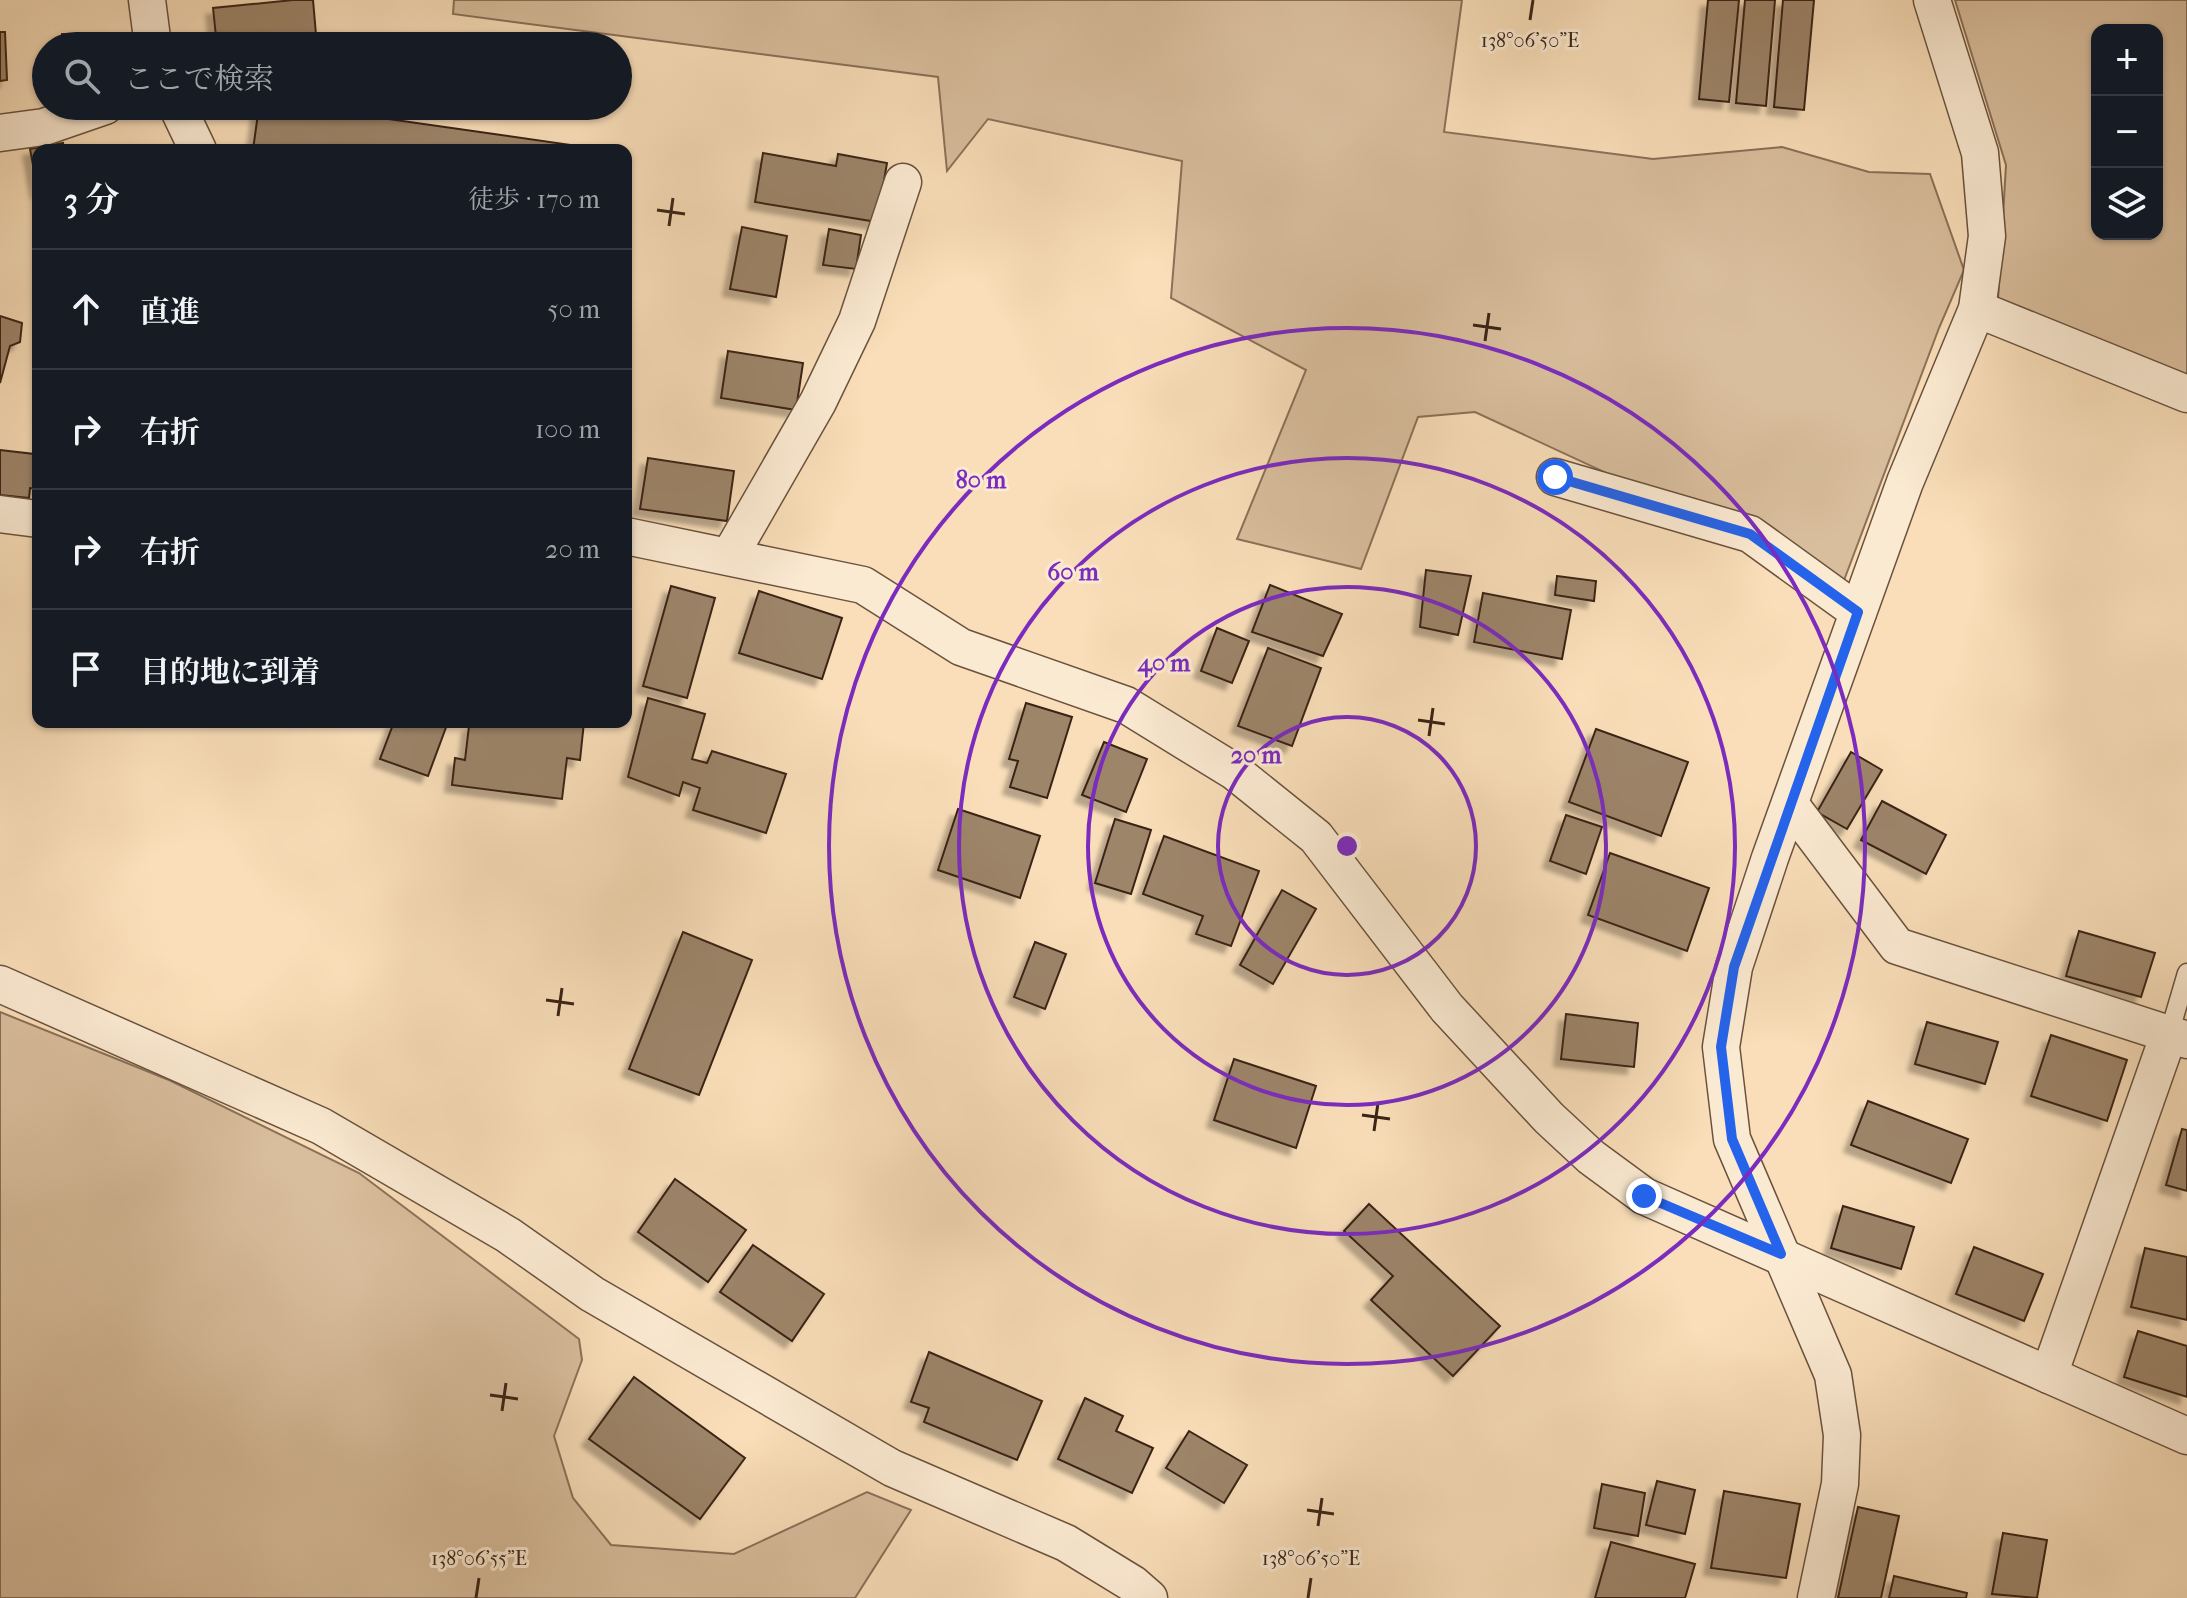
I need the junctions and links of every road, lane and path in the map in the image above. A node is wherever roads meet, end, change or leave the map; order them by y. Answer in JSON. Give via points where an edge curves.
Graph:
{"nodes":[{"id":1,"x":147,"y":0,"type":"edge"},
{"id":2,"x":1932,"y":0,"type":"edge"},
{"id":3,"x":151,"y":32,"type":"edge"},
{"id":4,"x":64,"y":120,"type":"edge"},
{"id":5,"x":184,"y":120,"type":"edge"},
{"id":6,"x":0,"y":133,"type":"edge"},
{"id":7,"x":195,"y":144,"type":"edge"},
{"id":8,"x":903,"y":182,"type":"dead end"},
{"id":9,"x":1977,"y":309,"type":"junction"},
{"id":10,"x":2187,"y":394,"type":"edge"},
{"id":11,"x":1555,"y":477,"type":"dead end"},
{"id":12,"x":0,"y":514,"type":"edge"},
{"id":13,"x":32,"y":518,"type":"edge"},
{"id":14,"x":632,"y":537,"type":"edge"},
{"id":15,"x":729,"y":557,"type":"junction"},
{"id":16,"x":1858,"y":612,"type":"junction"},
{"id":17,"x":1790,"y":804,"type":"junction"},
{"id":18,"x":2187,"y":973,"type":"edge"},
{"id":19,"x":0,"y":984,"type":"edge"},
{"id":20,"x":2178,"y":1037,"type":"edge"},
{"id":21,"x":1781,"y":1254,"type":"junction"},
{"id":22,"x":2049,"y":1375,"type":"junction"},
{"id":23,"x":2187,"y":1436,"type":"edge"},
{"id":24,"x":1149,"y":1598,"type":"edge"},
{"id":25,"x":1816,"y":1598,"type":"edge"}],
"edges":[{"from":1,"to":3,"type":"street"},
{"from":2,"to":9,"type":"street","via":[[1980,153],[1987,236]]},
{"from":4,"to":6,"type":"street"},
{"from":5,"to":7,"type":"street"},
{"from":8,"to":15,"type":"street","via":[[857,321],[818,402]]},
{"from":9,"to":10,"type":"street"},
{"from":9,"to":16,"type":"street"},
{"from":11,"to":16,"type":"street","via":[[1750,534]]},
{"from":12,"to":13,"type":"street"},
{"from":14,"to":15,"type":"street"},
{"from":15,"to":21,"type":"street","via":[[863,585],[961,647],[1126,705],[1235,772],[1316,837],[1447,1008],[1591,1157],[1644,1196]]},
{"from":16,"to":17,"type":"street"},
{"from":17,"to":20,"type":"street","via":[[1897,946]]},
{"from":17,"to":21,"type":"street","via":[[1734,967],[1721,1047],[1732,1139]]},
{"from":18,"to":20,"type":"lane"},
{"from":19,"to":24,"type":"street","via":[[321,1126],[508,1235],[592,1294],[892,1468],[1066,1543]]},
{"from":20,"to":22,"type":"street"},
{"from":21,"to":22,"type":"street"},
{"from":21,"to":25,"type":"street","via":[[1833,1375],[1842,1435],[1840,1484]]},
{"from":22,"to":23,"type":"street"}]}
